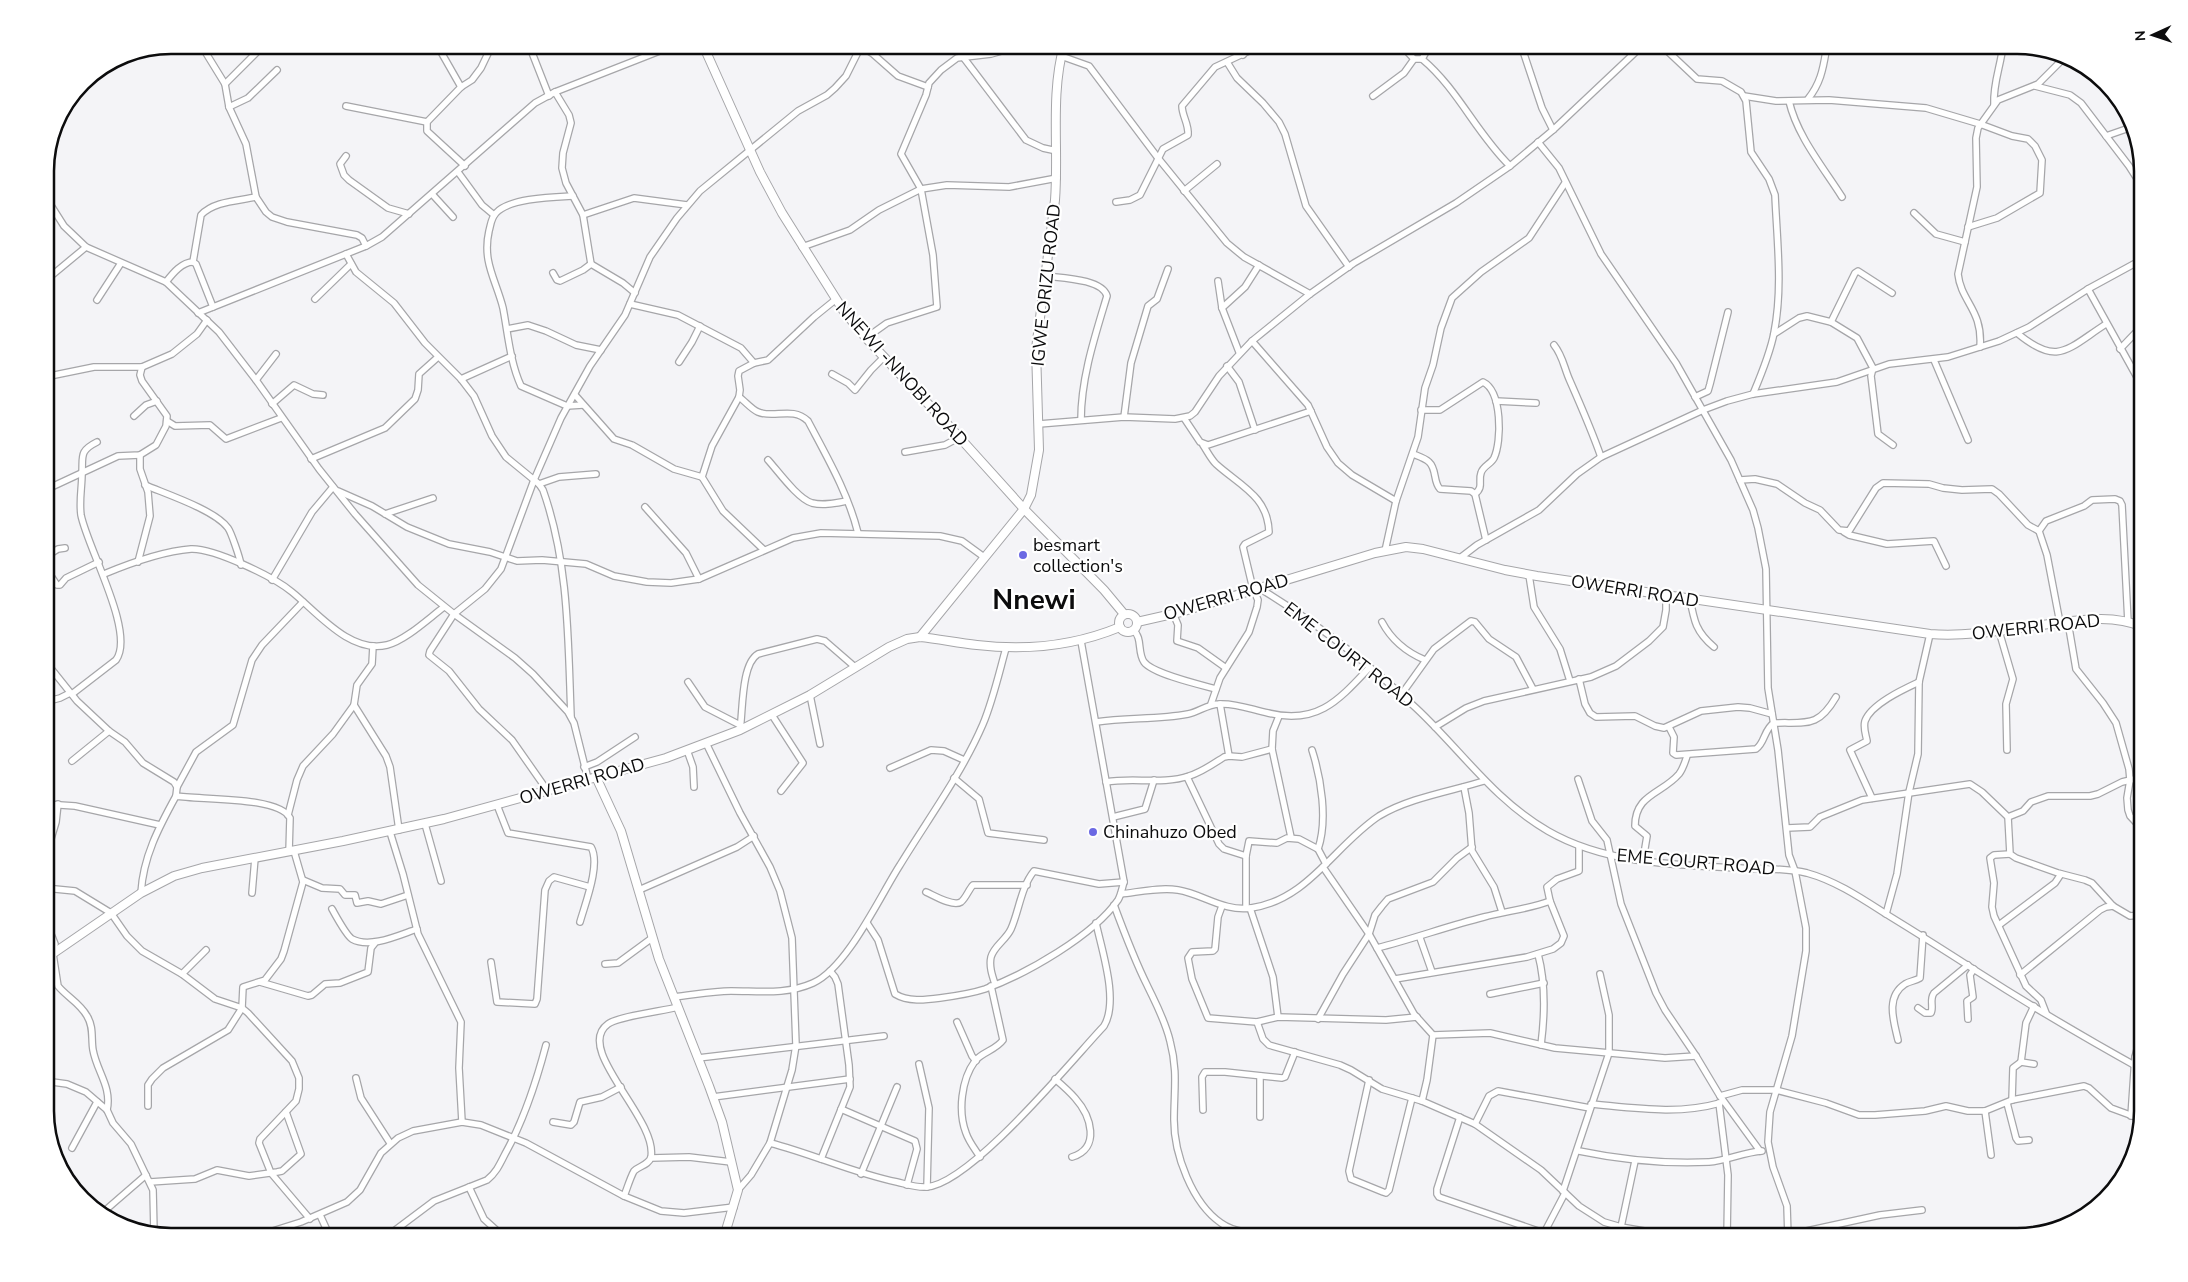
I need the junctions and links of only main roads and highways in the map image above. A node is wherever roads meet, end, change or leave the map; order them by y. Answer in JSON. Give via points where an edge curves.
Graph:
{"nodes":[{"id":1,"x":708,"y":54,"type":"edge"},
{"id":2,"x":1062,"y":54,"type":"edge"},
{"id":3,"x":1024,"y":509,"type":"junction"},
{"id":4,"x":1124,"y":614,"type":"junction"},
{"id":5,"x":2134,"y":624,"type":"edge"},
{"id":6,"x":1135,"y":626,"type":"junction"},
{"id":7,"x":1120,"y":627,"type":"junction"},
{"id":8,"x":920,"y":637,"type":"junction"},
{"id":9,"x":592,"y":778,"type":"junction"},
{"id":10,"x":54,"y":953,"type":"edge"},
{"id":11,"x":727,"y":1228,"type":"edge"}],
"edges":[{"from":1,"to":3,"type":"main road","name":"NNEWI -NNOBI ROAD","via":[[749,152],[835,300]]},
{"from":2,"to":3,"type":"main road","name":"IGWE ORIZU ROAD","via":[[1056,93],[1057,178],[1035,367],[1039,450]]},
{"from":3,"to":4,"type":"main road","name":"NNEWI -NNOBI ROAD"},
{"from":3,"to":8,"type":"main road","name":"IGWE ORIZU ROAD"},
{"from":4,"to":6,"type":"main road","via":[[1132,615]]},
{"from":4,"to":7,"type":"main road"},
{"from":5,"to":6,"type":"main road","name":"OWERRI ROAD","via":[[2108,618],[1965,635],[1930,634],[1529,574],[1415,548],[1385,551]]},
{"from":6,"to":7,"type":"main road","via":[[1126,631]]},
{"from":7,"to":8,"type":"main road","name":"OWERRI ROAD","via":[[1081,641],[1037,648],[1006,648]]},
{"from":8,"to":9,"type":"main road","name":"OWERRI ROAD","via":[[899,642],[772,715],[687,750]]},
{"from":9,"to":10,"type":"main road","name":"OWERRI ROAD","via":[[425,824],[187,872],[141,893]]},
{"from":9,"to":11,"type":"main road","via":[[622,831],[652,938],[713,1097],[738,1190]]}]}
